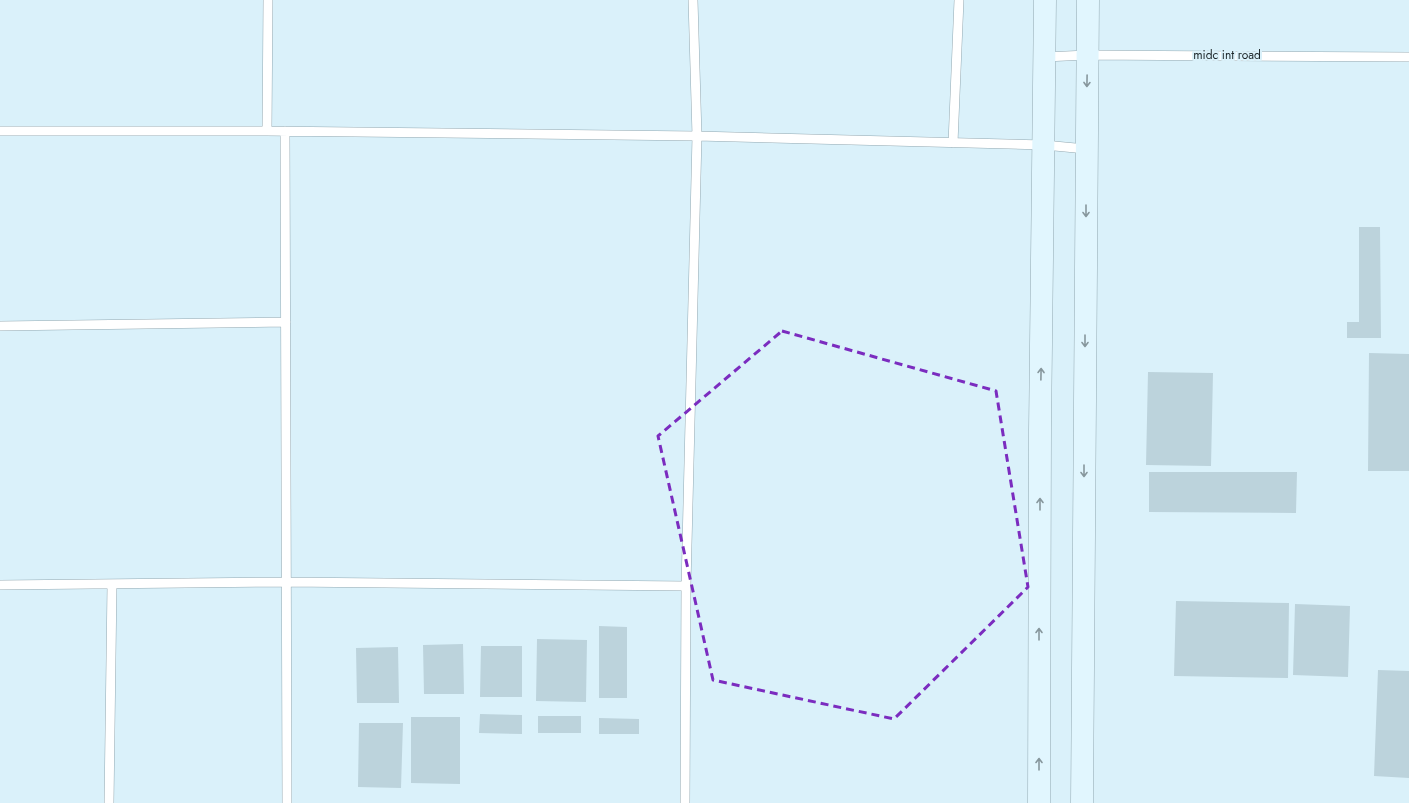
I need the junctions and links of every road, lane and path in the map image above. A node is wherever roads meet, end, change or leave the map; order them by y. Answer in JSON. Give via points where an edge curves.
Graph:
{"nodes":[{"id":1,"x":268,"y":0,"type":"edge"},
{"id":2,"x":693,"y":0,"type":"edge"},
{"id":3,"x":959,"y":0,"type":"edge"},
{"id":4,"x":1046,"y":0,"type":"edge"},
{"id":5,"x":1088,"y":0,"type":"edge"},
{"id":6,"x":1087,"y":55,"type":"junction"},
{"id":7,"x":1044,"y":57,"type":"junction"},
{"id":8,"x":1409,"y":57,"type":"edge"},
{"id":9,"x":0,"y":131,"type":"edge"},
{"id":10,"x":267,"y":131,"type":"junction"},
{"id":11,"x":285,"y":132,"type":"junction"},
{"id":12,"x":697,"y":136,"type":"junction"},
{"id":13,"x":953,"y":143,"type":"junction"},
{"id":14,"x":1044,"y":145,"type":"junction"},
{"id":15,"x":1086,"y":149,"type":"junction"},
{"id":16,"x":286,"y":322,"type":"junction"},
{"id":17,"x":0,"y":326,"type":"edge"},
{"id":18,"x":287,"y":582,"type":"junction"},
{"id":19,"x":0,"y":584,"type":"edge"},
{"id":20,"x":112,"y":585,"type":"junction"},
{"id":21,"x":686,"y":586,"type":"junction"},
{"id":22,"x":109,"y":803,"type":"edge"},
{"id":23,"x":287,"y":803,"type":"edge"},
{"id":24,"x":685,"y":803,"type":"edge"},
{"id":25,"x":1039,"y":803,"type":"edge"},
{"id":26,"x":1082,"y":803,"type":"edge"}],
"edges":[{"from":1,"to":10,"type":"lane"},
{"from":2,"to":12,"type":"lane"},
{"from":3,"to":13,"type":"lane"},
{"from":4,"to":7,"type":"street"},
{"from":5,"to":6,"type":"street"},
{"from":6,"to":7,"type":"lane","name":"midc int road"},
{"from":6,"to":8,"type":"lane","name":"midc int road"},
{"from":6,"to":15,"type":"street","one_way":true},
{"from":7,"to":14,"type":"street"},
{"from":9,"to":10,"type":"lane"},
{"from":10,"to":11,"type":"lane"},
{"from":11,"to":12,"type":"lane"},
{"from":11,"to":16,"type":"lane"},
{"from":12,"to":13,"type":"lane"},
{"from":12,"to":21,"type":"lane"},
{"from":13,"to":14,"type":"lane"},
{"from":14,"to":15,"type":"lane"},
{"from":25,"to":14,"type":"street","one_way":true},
{"from":15,"to":26,"type":"street","one_way":true},
{"from":16,"to":17,"type":"lane"},
{"from":16,"to":18,"type":"lane"},
{"from":18,"to":20,"type":"lane"},
{"from":18,"to":21,"type":"lane"},
{"from":18,"to":23,"type":"lane"},
{"from":19,"to":20,"type":"lane"},
{"from":20,"to":22,"type":"lane"},
{"from":21,"to":24,"type":"lane"}]}
